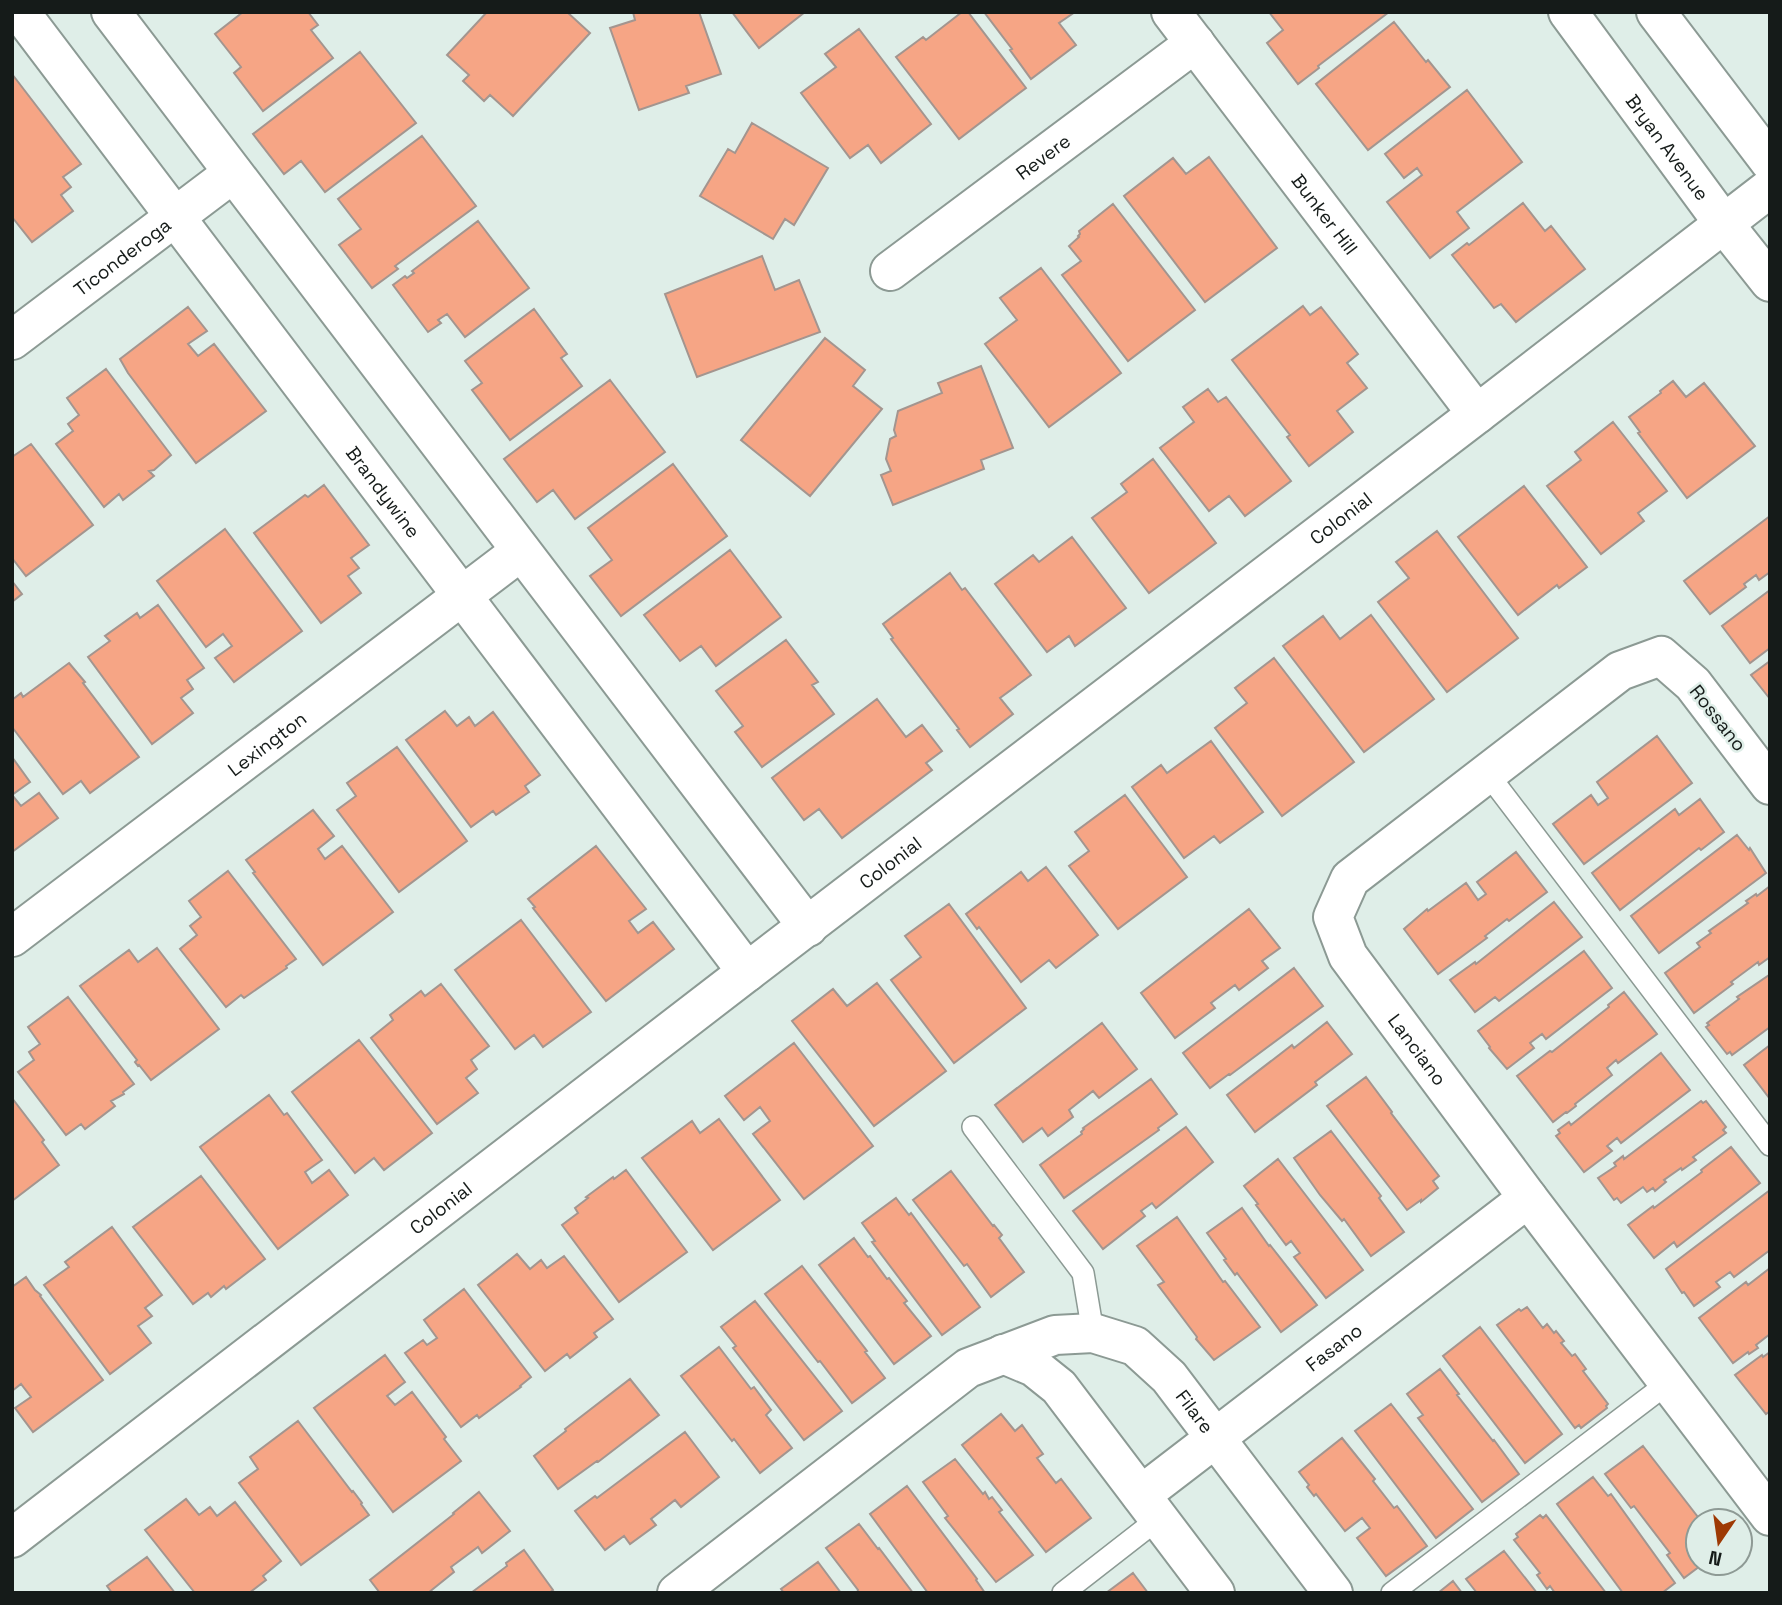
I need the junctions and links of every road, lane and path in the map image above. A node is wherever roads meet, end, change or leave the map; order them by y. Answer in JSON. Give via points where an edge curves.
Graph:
{"nodes":[{"id":1,"x":20,"y":12,"type":"edge"},
{"id":2,"x":111,"y":12,"type":"edge"},
{"id":3,"x":1171,"y":12,"type":"edge"},
{"id":4,"x":1568,"y":12,"type":"edge"},
{"id":5,"x":1656,"y":12,"type":"edge"},
{"id":6,"x":1195,"y":43,"type":"junction"},
{"id":7,"x":1770,"y":162,"type":"edge"},
{"id":8,"x":233,"y":173,"type":"junction"},
{"id":9,"x":1770,"y":188,"type":"edge"},
{"id":10,"x":175,"y":217,"type":"junction"},
{"id":11,"x":1724,"y":224,"type":"junction"},
{"id":12,"x":890,"y":271,"type":"dead end"},
{"id":13,"x":1770,"y":282,"type":"edge"},
{"id":14,"x":12,"y":340,"type":"edge"},
{"id":15,"x":1478,"y":414,"type":"junction"},
{"id":16,"x":521,"y":551,"type":"junction"},
{"id":17,"x":461,"y":595,"type":"junction"},
{"id":18,"x":1661,"y":656,"type":"joint"},
{"id":19,"x":1487,"y":773,"type":"junction"},
{"id":20,"x":1770,"y":785,"type":"edge"},
{"id":21,"x":808,"y":927,"type":"junction"},
{"id":22,"x":12,"y":937,"type":"edge"},
{"id":23,"x":747,"y":972,"type":"junction"},
{"id":24,"x":973,"y":1127,"type":"dead end"},
{"id":25,"x":1770,"y":1145,"type":"edge"},
{"id":26,"x":1528,"y":1198,"type":"junction"},
{"id":27,"x":1093,"y":1333,"type":"junction"},
{"id":28,"x":1003,"y":1354,"type":"junction"},
{"id":29,"x":1668,"y":1383,"type":"junction"},
{"id":30,"x":1215,"y":1437,"type":"junction"},
{"id":31,"x":1150,"y":1507,"type":"junction"},
{"id":32,"x":1770,"y":1516,"type":"edge"},
{"id":33,"x":12,"y":1538,"type":"edge"},
{"id":34,"x":677,"y":1593,"type":"edge"},
{"id":35,"x":1063,"y":1593,"type":"edge"},
{"id":36,"x":1214,"y":1593,"type":"edge"},
{"id":37,"x":1333,"y":1593,"type":"edge"},
{"id":38,"x":1392,"y":1593,"type":"edge"}],
"edges":[{"from":1,"to":10,"type":"street","name":"Brandywine"},
{"from":2,"to":8,"type":"street"},
{"from":3,"to":6,"type":"street","name":"Bunker Hill"},
{"from":4,"to":11,"type":"street","name":"Bryan Avenue"},
{"from":5,"to":7,"type":"street"},
{"from":6,"to":12,"type":"street","name":"Revere"},
{"from":6,"to":15,"type":"street","name":"Bunker Hill"},
{"from":8,"to":10,"type":"street","name":"Ticonderoga"},
{"from":8,"to":16,"type":"street"},
{"from":9,"to":11,"type":"street","name":"Colonial"},
{"from":10,"to":14,"type":"street","name":"Ticonderoga"},
{"from":10,"to":17,"type":"street","name":"Brandywine"},
{"from":11,"to":13,"type":"street","name":"Bryan Avenue"},
{"from":11,"to":15,"type":"street","name":"Colonial"},
{"from":15,"to":21,"type":"street","name":"Colonial"},
{"from":16,"to":17,"type":"street","name":"Lexington"},
{"from":16,"to":21,"type":"street"},
{"from":17,"to":22,"type":"street","name":"Lexington"},
{"from":17,"to":23,"type":"street","name":"Brandywine"},
{"from":18,"to":19,"type":"street","name":"Lanciano","via":[[1620,671]]},
{"from":18,"to":20,"type":"street","name":"Rossano","via":[[1693,684]]},
{"from":19,"to":25,"type":"lane"},
{"from":19,"to":26,"type":"street","name":"Lanciano","via":[[1350,879],[1333,916],[1348,956]]},
{"from":21,"to":23,"type":"street","name":"Colonial"},
{"from":23,"to":33,"type":"street","name":"Colonial"},
{"from":24,"to":27,"type":"lane","via":[[1083,1273]]},
{"from":26,"to":29,"type":"street","name":"Lanciano"},
{"from":26,"to":30,"type":"street","name":"Fasano"},
{"from":27,"to":28,"type":"street","name":"Filare","via":[[1055,1335]]},
{"from":27,"to":30,"type":"street","name":"Filare","via":[[1135,1346],[1169,1377]]},
{"from":28,"to":31,"type":"street","via":[[1034,1367],[1059,1387]]},
{"from":28,"to":34,"type":"street","name":"Filare","via":[[968,1368]]},
{"from":29,"to":32,"type":"street","name":"Lanciano"},
{"from":29,"to":38,"type":"lane"},
{"from":30,"to":31,"type":"street","name":"Fasano"},
{"from":30,"to":37,"type":"street","name":"Filare"},
{"from":31,"to":35,"type":"lane"},
{"from":31,"to":36,"type":"street"}]}
